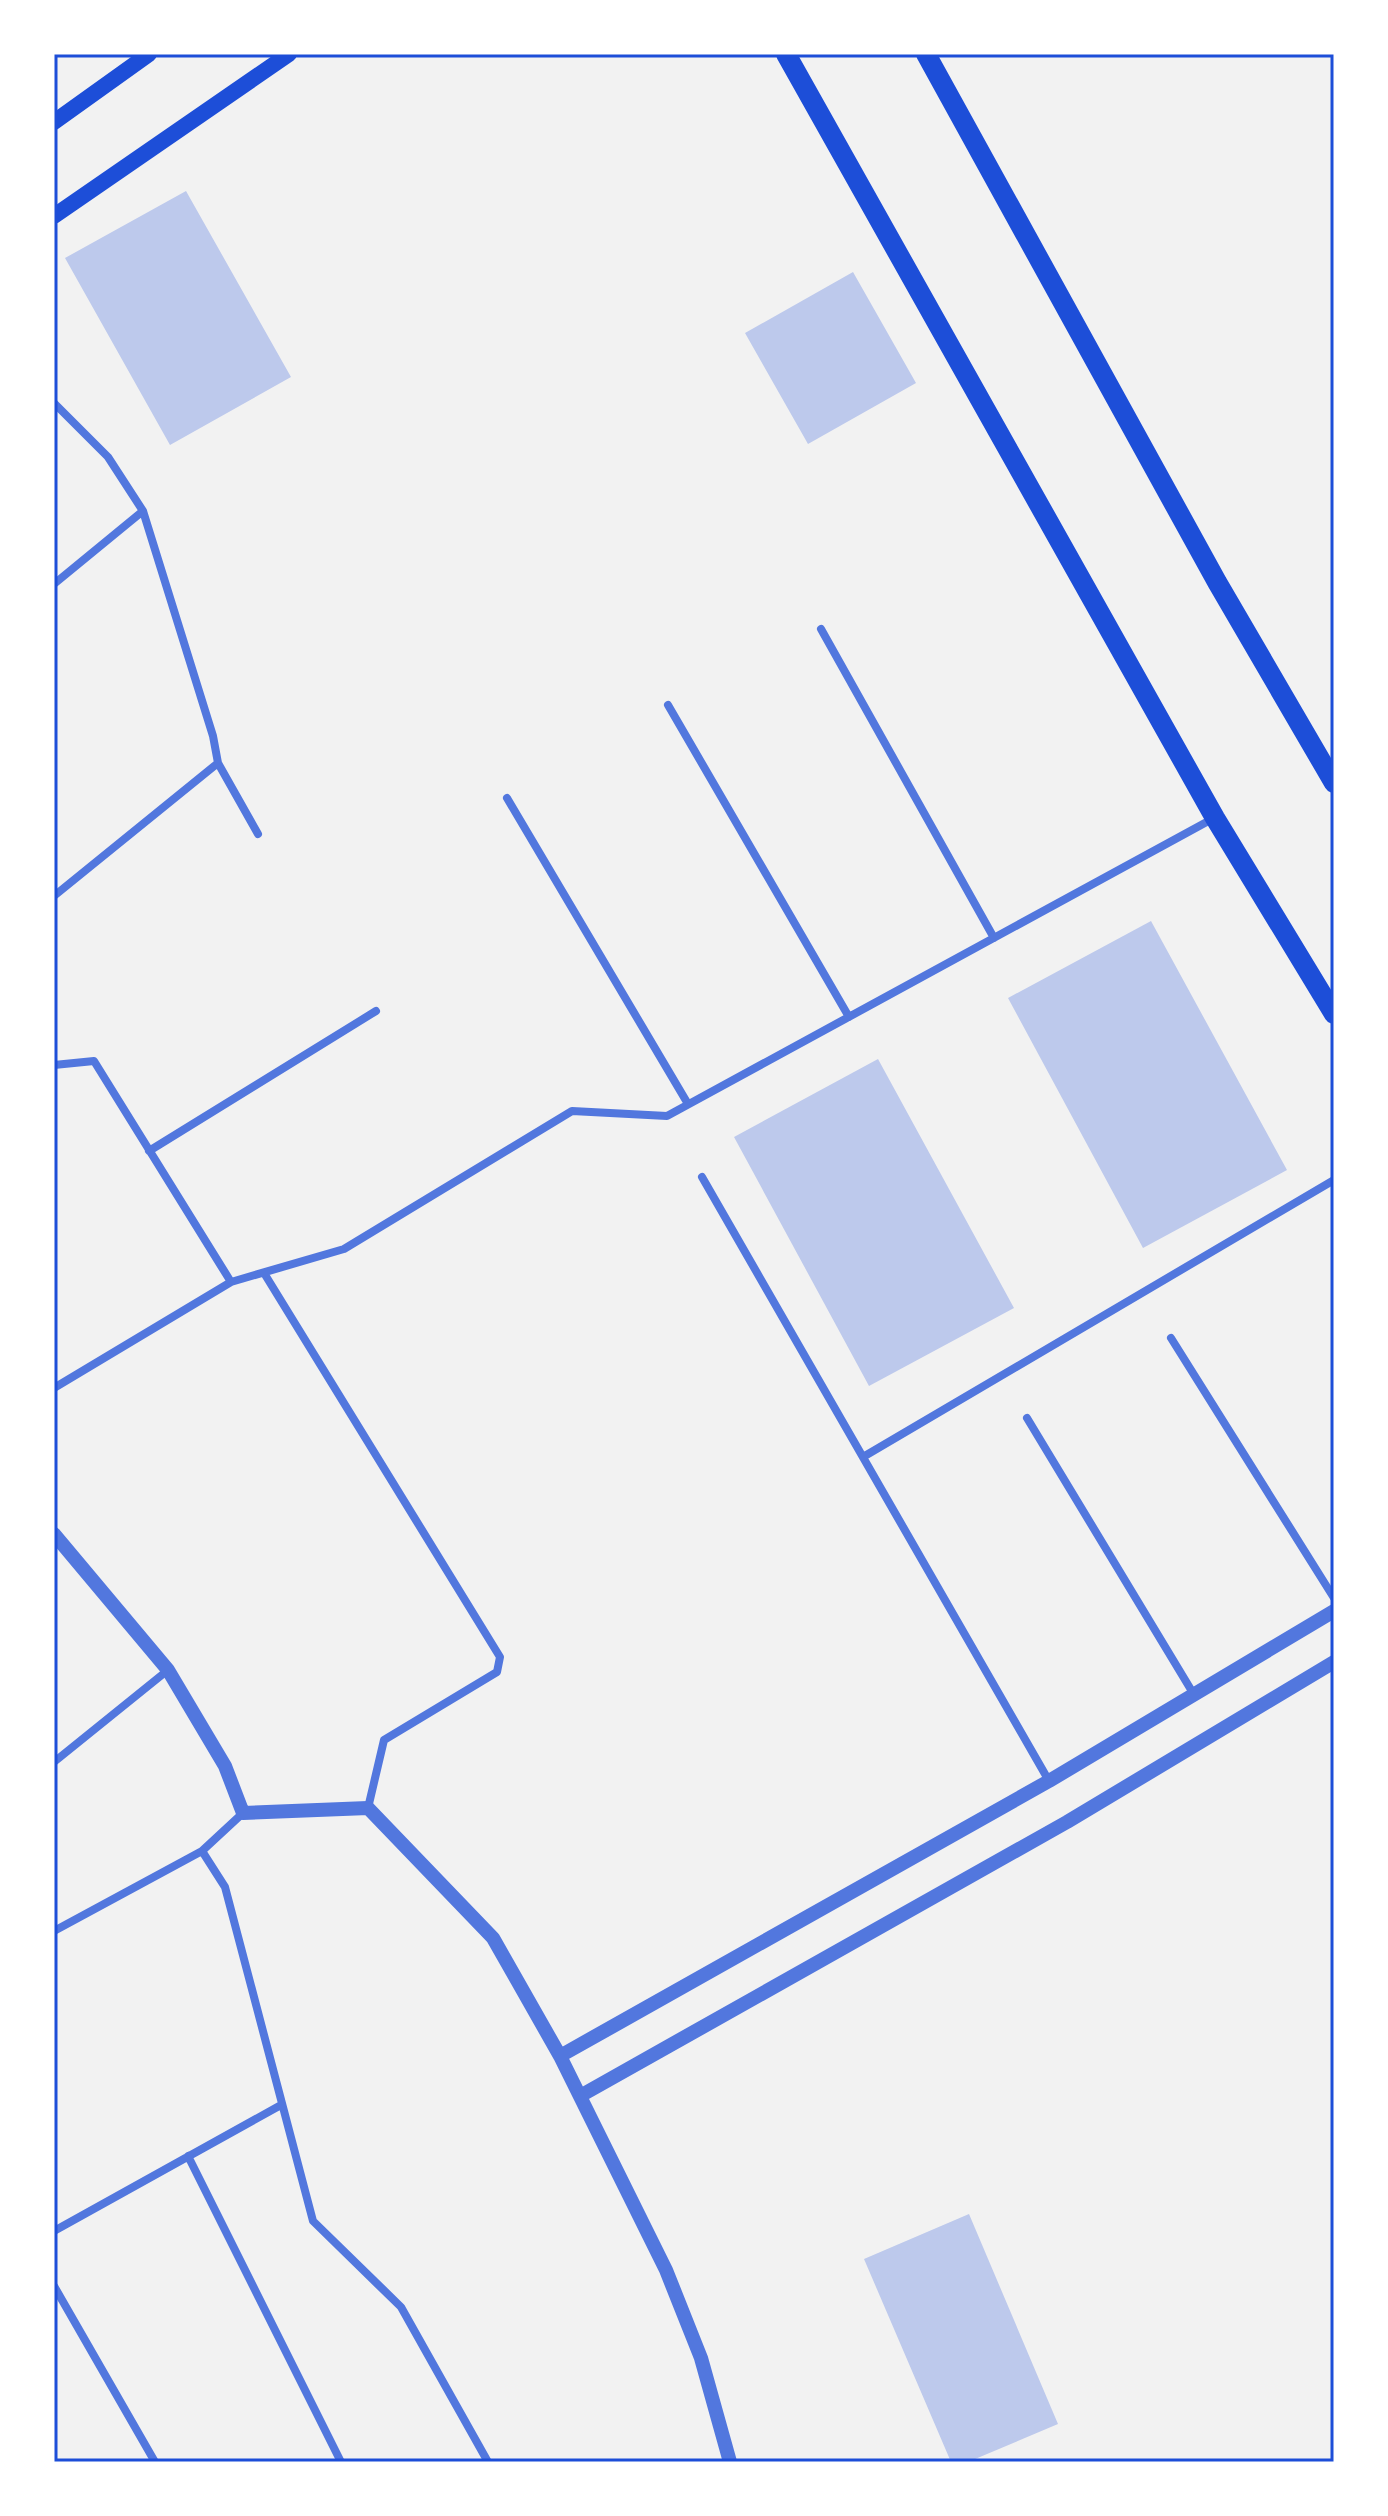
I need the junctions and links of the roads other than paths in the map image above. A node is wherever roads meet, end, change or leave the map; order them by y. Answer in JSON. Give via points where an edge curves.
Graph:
{"nodes":[{"id":1,"x":149,"y":54,"type":"edge"},
{"id":2,"x":289,"y":54,"type":"edge"},
{"id":3,"x":786,"y":54,"type":"edge"},
{"id":4,"x":926,"y":54,"type":"edge"},
{"id":5,"x":54,"y":122,"type":"edge"},
{"id":6,"x":54,"y":216,"type":"edge"},
{"id":7,"x":54,"y":403,"type":"edge"},
{"id":8,"x":143,"y":511,"type":"junction"},
{"id":9,"x":54,"y":584,"type":"edge"},
{"id":10,"x":821,"y":629,"type":"dead end"},
{"id":11,"x":668,"y":705,"type":"dead end"},
{"id":12,"x":218,"y":763,"type":"junction"},
{"id":13,"x":1334,"y":783,"type":"edge"},
{"id":14,"x":507,"y":798,"type":"dead end"},
{"id":15,"x":1215,"y":818,"type":"junction"},
{"id":16,"x":258,"y":834,"type":"dead end"},
{"id":17,"x":54,"y":896,"type":"edge"},
{"id":18,"x":994,"y":938,"type":"junction"},
{"id":19,"x":376,"y":1011,"type":"dead end"},
{"id":20,"x":1334,"y":1014,"type":"edge"},
{"id":21,"x":849,"y":1017,"type":"junction"},
{"id":22,"x":54,"y":1065,"type":"edge"},
{"id":23,"x":688,"y":1104,"type":"junction"},
{"id":24,"x":149,"y":1151,"type":"junction"},
{"id":25,"x":702,"y":1177,"type":"dead end"},
{"id":26,"x":1334,"y":1180,"type":"edge"},
{"id":27,"x":264,"y":1273,"type":"junction"},
{"id":28,"x":231,"y":1282,"type":"junction"},
{"id":29,"x":1171,"y":1338,"type":"dead end"},
{"id":30,"x":54,"y":1388,"type":"edge"},
{"id":31,"x":1027,"y":1418,"type":"dead end"},
{"id":32,"x":863,"y":1457,"type":"junction"},
{"id":33,"x":54,"y":1534,"type":"edge"},
{"id":34,"x":1334,"y":1598,"type":"edge"},
{"id":35,"x":1334,"y":1611,"type":"edge"},
{"id":36,"x":1334,"y":1662,"type":"edge"},
{"id":37,"x":168,"y":1670,"type":"junction"},
{"id":38,"x":1193,"y":1693,"type":"junction"},
{"id":39,"x":54,"y":1762,"type":"edge"},
{"id":40,"x":1049,"y":1781,"type":"junction"},
{"id":41,"x":368,"y":1808,"type":"junction"},
{"id":42,"x":243,"y":1813,"type":"junction"},
{"id":43,"x":202,"y":1851,"type":"junction"},
{"id":44,"x":54,"y":1931,"type":"edge"},
{"id":45,"x":560,"y":2056,"type":"junction"},
{"id":46,"x":580,"y":2096,"type":"junction"},
{"id":47,"x":281,"y":2105,"type":"junction"},
{"id":48,"x":188,"y":2156,"type":"junction"},
{"id":49,"x":54,"y":2231,"type":"edge"},
{"id":50,"x":54,"y":2286,"type":"edge"},
{"id":51,"x":155,"y":2462,"type":"edge"},
{"id":52,"x":341,"y":2462,"type":"edge"},
{"id":53,"x":488,"y":2462,"type":"edge"},
{"id":54,"x":730,"y":2462,"type":"edge"}],
"edges":[{"from":1,"to":5,"type":"main road"},
{"from":2,"to":6,"type":"main road"},
{"from":3,"to":15,"type":"main road"},
{"from":4,"to":13,"type":"main road"},
{"from":7,"to":8,"type":"street","via":[[108,457]]},
{"from":8,"to":9,"type":"street"},
{"from":8,"to":12,"type":"street"},
{"from":10,"to":18,"type":"street"},
{"from":11,"to":21,"type":"street"},
{"from":12,"to":16,"type":"street"},
{"from":12,"to":17,"type":"street"},
{"from":14,"to":23,"type":"street"},
{"from":15,"to":18,"type":"street"},
{"from":15,"to":20,"type":"main road"},
{"from":18,"to":21,"type":"street"},
{"from":19,"to":24,"type":"street"},
{"from":21,"to":23,"type":"street"},
{"from":22,"to":24,"type":"street","via":[[94,1061]]},
{"from":23,"to":27,"type":"street","via":[[667,1116],[572,1111],[344,1249]]},
{"from":24,"to":28,"type":"street"},
{"from":25,"to":32,"type":"street"},
{"from":26,"to":32,"type":"street"},
{"from":27,"to":28,"type":"street"},
{"from":27,"to":41,"type":"street","via":[[500,1657],[497,1672],[384,1740]]},
{"from":28,"to":30,"type":"street"},
{"from":29,"to":34,"type":"street"},
{"from":31,"to":38,"type":"street"},
{"from":32,"to":40,"type":"street"},
{"from":33,"to":37,"type":"street"},
{"from":35,"to":38,"type":"street"},
{"from":36,"to":46,"type":"street","via":[[1067,1822]]},
{"from":37,"to":39,"type":"street"},
{"from":37,"to":42,"type":"street","via":[[225,1766]]},
{"from":38,"to":40,"type":"street"},
{"from":40,"to":45,"type":"street"},
{"from":41,"to":42,"type":"street"},
{"from":41,"to":45,"type":"street","via":[[493,1938]]},
{"from":42,"to":43,"type":"street"},
{"from":43,"to":44,"type":"street"},
{"from":43,"to":47,"type":"street","via":[[225,1887]]},
{"from":45,"to":46,"type":"street"},
{"from":46,"to":54,"type":"street","via":[[666,2270],[701,2358]]},
{"from":47,"to":48,"type":"street"},
{"from":47,"to":53,"type":"street","via":[[313,2221],[401,2307]]},
{"from":48,"to":49,"type":"street"},
{"from":48,"to":52,"type":"street"},
{"from":50,"to":51,"type":"street"}]}
